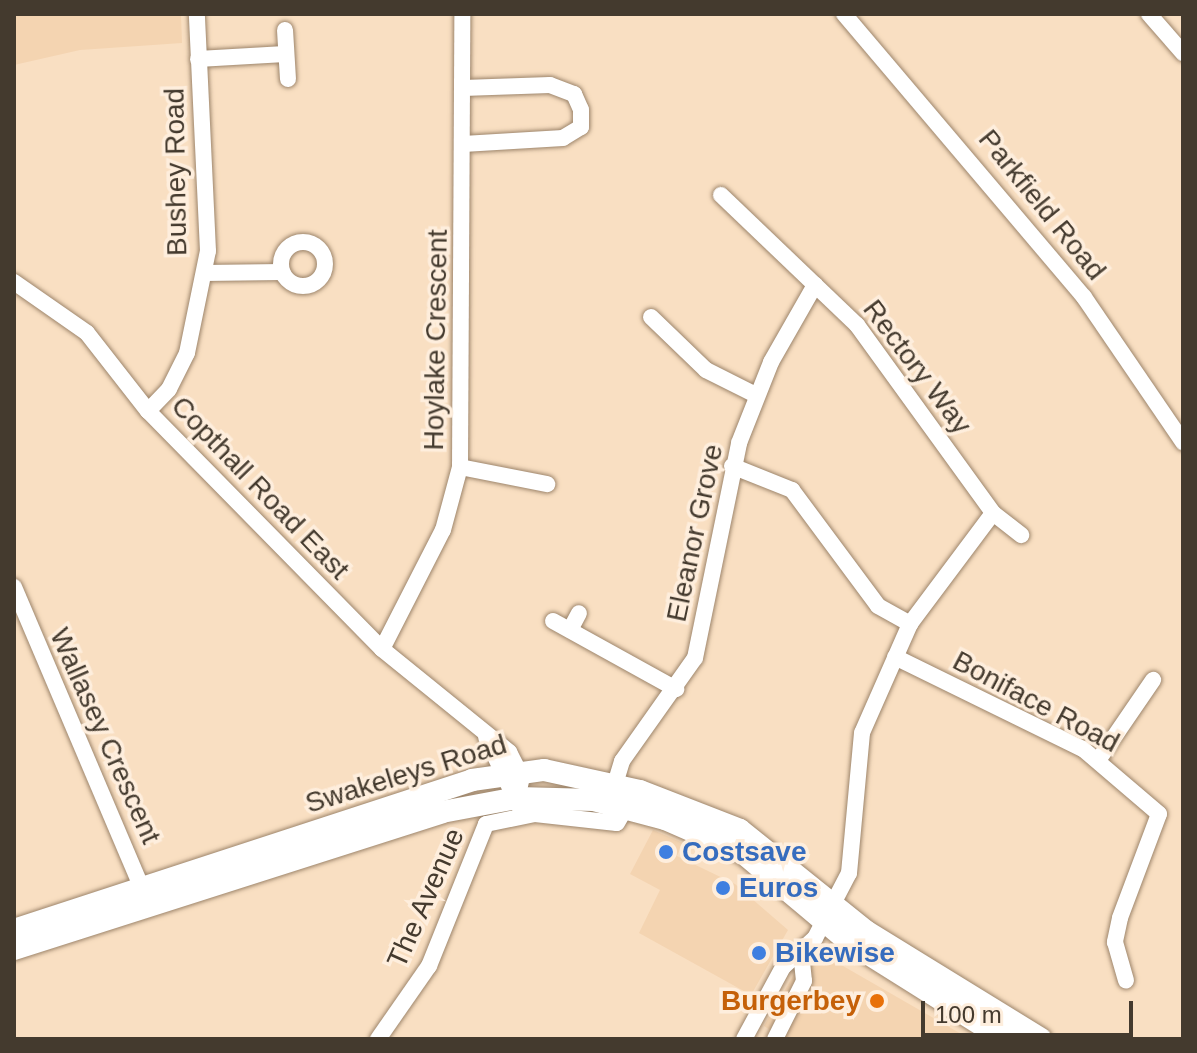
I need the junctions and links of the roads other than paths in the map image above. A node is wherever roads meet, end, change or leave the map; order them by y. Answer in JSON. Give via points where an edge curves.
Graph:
{"nodes":[{"id":1,"x":197,"y":14,"type":"edge"},
{"id":2,"x":462,"y":14,"type":"edge"},
{"id":3,"x":844,"y":14,"type":"edge"},
{"id":4,"x":1149,"y":14,"type":"edge"},
{"id":5,"x":285,"y":30,"type":"dead end"},
{"id":6,"x":1183,"y":53,"type":"edge"},
{"id":7,"x":285,"y":54,"type":"junction"},
{"id":8,"x":198,"y":59,"type":"junction"},
{"id":9,"x":288,"y":79,"type":"dead end"},
{"id":10,"x":463,"y":88,"type":"junction"},
{"id":11,"x":463,"y":144,"type":"junction"},
{"id":12,"x":721,"y":195,"type":"dead end"},
{"id":13,"x":282,"y":272,"type":"dead end"},
{"id":14,"x":204,"y":273,"type":"junction"},
{"id":15,"x":14,"y":282,"type":"edge"},
{"id":16,"x":815,"y":285,"type":"junction"},
{"id":17,"x":651,"y":317,"type":"dead end"},
{"id":18,"x":756,"y":395,"type":"junction"},
{"id":19,"x":148,"y":411,"type":"junction"},
{"id":20,"x":1183,"y":442,"type":"edge"},
{"id":21,"x":732,"y":466,"type":"junction"},
{"id":22,"x":460,"y":467,"type":"junction"},
{"id":23,"x":547,"y":484,"type":"dead end"},
{"id":24,"x":993,"y":513,"type":"junction"},
{"id":25,"x":1021,"y":535,"type":"dead end"},
{"id":26,"x":14,"y":587,"type":"edge"},
{"id":27,"x":579,"y":613,"type":"dead end"},
{"id":28,"x":553,"y":621,"type":"dead end"},
{"id":29,"x":910,"y":624,"type":"junction"},
{"id":30,"x":570,"y":630,"type":"junction"},
{"id":31,"x":382,"y":649,"type":"junction"},
{"id":32,"x":895,"y":657,"type":"junction"},
{"id":33,"x":1153,"y":680,"type":"dead end"},
{"id":34,"x":676,"y":689,"type":"junction"},
{"id":35,"x":1099,"y":759,"type":"junction"},
{"id":36,"x":511,"y":771,"type":"junction"},
{"id":37,"x":615,"y":784,"type":"junction"},
{"id":38,"x":519,"y":806,"type":"junction"},
{"id":39,"x":146,"y":897,"type":"junction"},
{"id":40,"x":828,"y":911,"type":"junction"},
{"id":41,"x":14,"y":930,"type":"edge"},
{"id":42,"x":14,"y":949,"type":"edge"},
{"id":43,"x":801,"y":954,"type":"junction"},
{"id":44,"x":1126,"y":980,"type":"dead end"},
{"id":45,"x":378,"y":1039,"type":"edge"},
{"id":46,"x":744,"y":1039,"type":"edge"},
{"id":47,"x":775,"y":1039,"type":"edge"},
{"id":48,"x":1004,"y":1039,"type":"edge"},
{"id":49,"x":1041,"y":1039,"type":"edge"}],
"edges":[{"from":1,"to":8,"type":"street","name":"Bushey Road"},
{"from":2,"to":10,"type":"street","name":"Hoylake Crescent"},
{"from":3,"to":20,"type":"street","name":"Parkfield Road","via":[[1084,297]]},
{"from":4,"to":6,"type":"street"},
{"from":5,"to":7,"type":"street"},
{"from":7,"to":8,"type":"street"},
{"from":7,"to":9,"type":"street"},
{"from":8,"to":14,"type":"street","name":"Bushey Road"},
{"from":10,"to":11,"type":"street","name":"Hoylake Crescent"},
{"from":10,"to":11,"type":"street","via":[[550,85],[574,94],[581,127],[563,138]]},
{"from":11,"to":22,"type":"street","name":"Hoylake Crescent"},
{"from":12,"to":16,"type":"street","name":"Rectory Way"},
{"from":13,"to":14,"type":"street"},
{"from":14,"to":19,"type":"street","name":"Bushey Road","via":[[187,353],[169,389]]},
{"from":15,"to":19,"type":"street","name":"Copthall Road East","via":[[87,333]]},
{"from":16,"to":18,"type":"street","name":"Eleanor Grove"},
{"from":16,"to":24,"type":"street","name":"Rectory Way","via":[[876,347]]},
{"from":17,"to":18,"type":"street","via":[[706,370]]},
{"from":18,"to":21,"type":"street","name":"Eleanor Grove"},
{"from":19,"to":31,"type":"street","name":"Copthall Road East"},
{"from":21,"to":29,"type":"street","via":[[792,490],[878,606]]},
{"from":21,"to":34,"type":"street","name":"Eleanor Grove","via":[[698,649]]},
{"from":22,"to":23,"type":"street"},
{"from":22,"to":31,"type":"street","name":"Hoylake Crescent","via":[[443,530]]},
{"from":24,"to":25,"type":"street","name":"Rectory Way"},
{"from":24,"to":29,"type":"street"},
{"from":26,"to":39,"type":"street","name":"Wallasey Crescent"},
{"from":27,"to":30,"type":"street"},
{"from":28,"to":30,"type":"street"},
{"from":29,"to":32,"type":"street"},
{"from":30,"to":34,"type":"street"},
{"from":31,"to":36,"type":"street","name":"Copthall Road East","via":[[477,727]]},
{"from":32,"to":35,"type":"street","name":"Boniface Road"},
{"from":32,"to":40,"type":"street","via":[[862,733],[850,867]]},
{"from":33,"to":35,"type":"street"},
{"from":34,"to":37,"type":"street","name":"Eleanor Grove","via":[[622,761]]},
{"from":35,"to":44,"type":"street","name":"Boniface Road","via":[[1159,814],[1115,942]]},
{"from":36,"to":37,"type":"main road","name":"Swakeleys Road"},
{"from":36,"to":38,"type":"street","name":"Copthall Road East"},
{"from":36,"to":39,"type":"main road","name":"Swakeleys Road"},
{"from":37,"to":40,"type":"main road","name":"Swakeleys Road","via":[[740,830]]},
{"from":38,"to":39,"type":"main road","name":"Swakeleys Road","via":[[442,812]]},
{"from":38,"to":40,"type":"main road","name":"Swakeleys Road","via":[[627,806],[743,853]]},
{"from":38,"to":45,"type":"street","name":"The Avenue","via":[[486,824],[429,966]]},
{"from":39,"to":41,"type":"main road","name":"Swakeleys Road"},
{"from":39,"to":42,"type":"main road","name":"Swakeleys Road"},
{"from":40,"to":43,"type":"street"},
{"from":40,"to":48,"type":"main road","name":"Swakeleys Road"},
{"from":40,"to":49,"type":"main road","name":"Swakeleys Road"},
{"from":43,"to":46,"type":"street","via":[[783,967]]},
{"from":43,"to":47,"type":"street","via":[[804,981]]}]}
